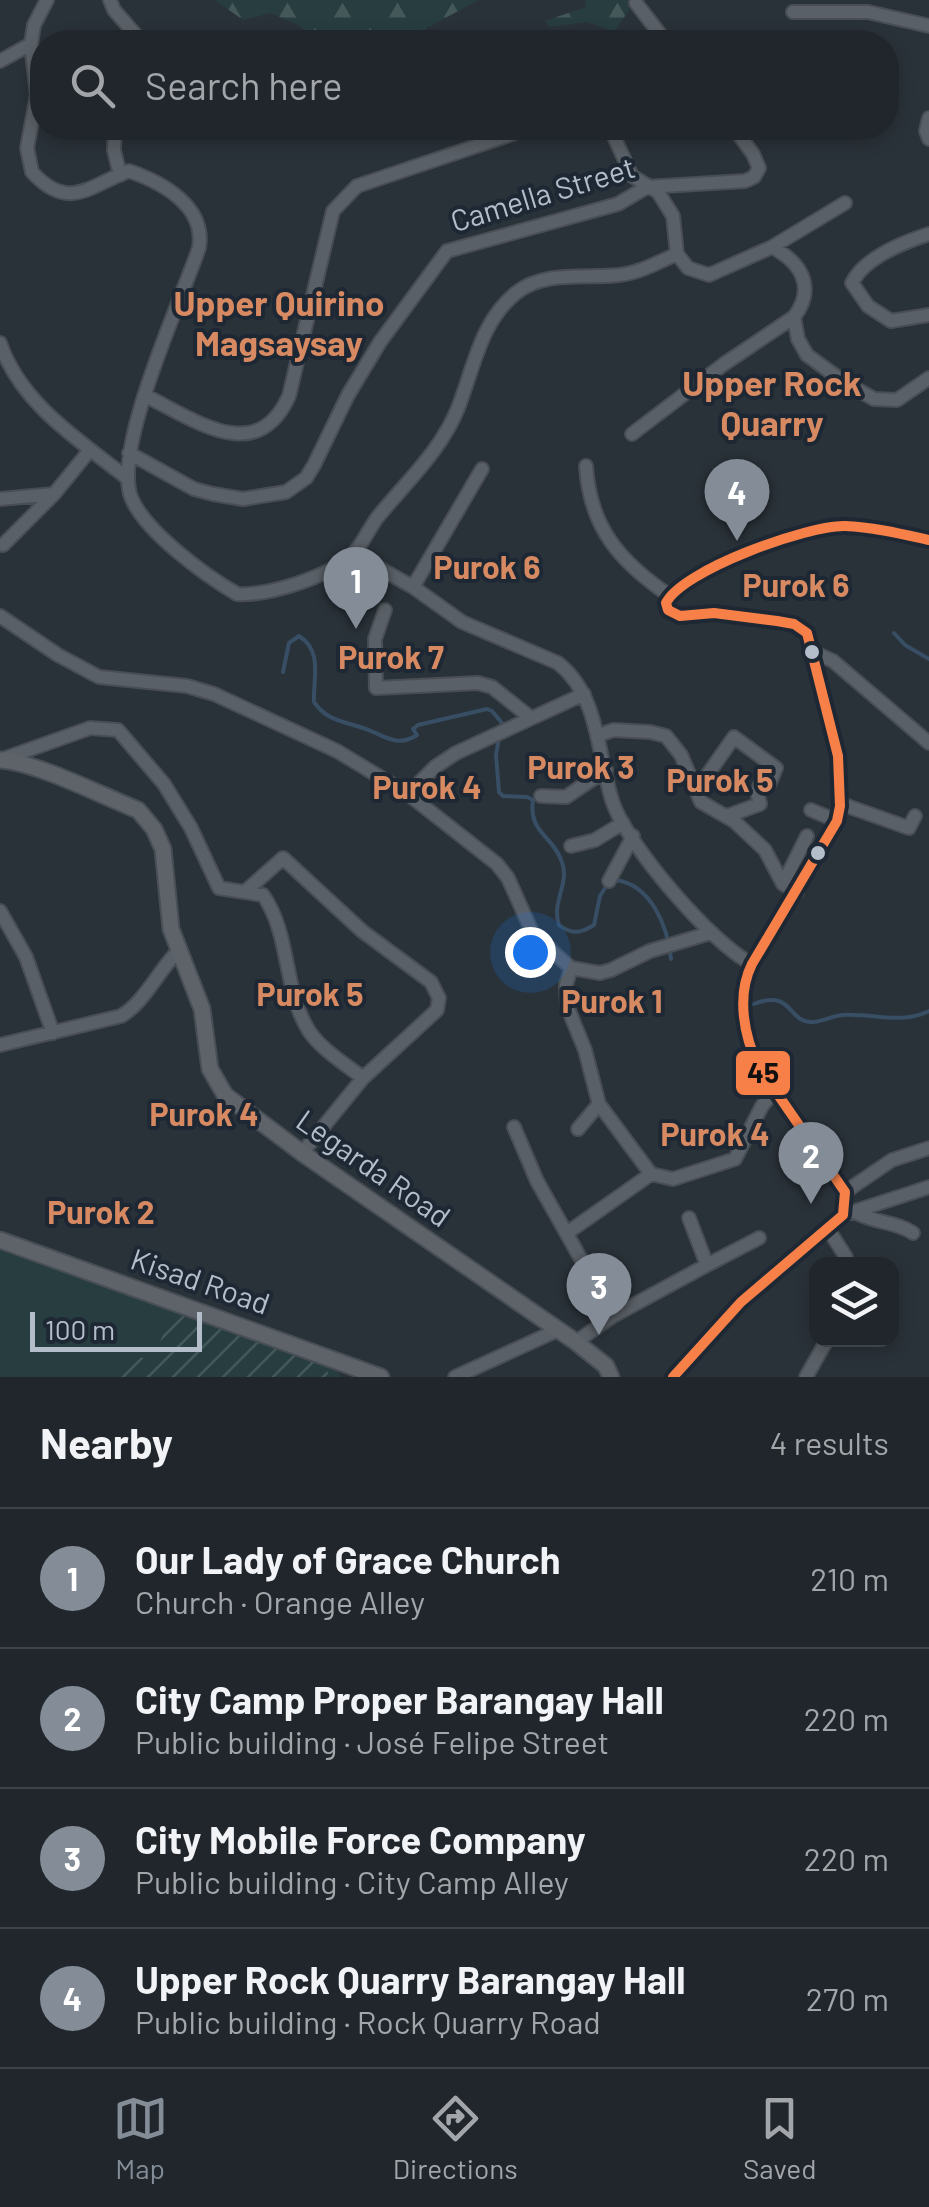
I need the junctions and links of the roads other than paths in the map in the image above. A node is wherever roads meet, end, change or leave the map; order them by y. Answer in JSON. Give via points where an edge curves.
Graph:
{"nodes":[{"id":1,"x":47,"y":0,"type":"edge"},
{"id":2,"x":110,"y":0,"type":"edge"},
{"id":3,"x":636,"y":2,"type":"dead end"},
{"id":4,"x":793,"y":12,"type":"dead end"},
{"id":5,"x":929,"y":26,"type":"edge"},
{"id":6,"x":33,"y":30,"type":"edge"},
{"id":7,"x":130,"y":30,"type":"edge"},
{"id":8,"x":657,"y":30,"type":"edge"},
{"id":9,"x":30,"y":45,"type":"edge"},
{"id":10,"x":0,"y":61,"type":"edge"},
{"id":11,"x":929,"y":118,"type":"edge"},
{"id":12,"x":30,"y":132,"type":"edge"},
{"id":13,"x":929,"y":139,"type":"edge"},
{"id":14,"x":114,"y":140,"type":"edge"},
{"id":15,"x":494,"y":140,"type":"edge"},
{"id":16,"x":615,"y":140,"type":"edge"},
{"id":17,"x":742,"y":140,"type":"edge"},
{"id":18,"x":120,"y":175,"type":"junction"},
{"id":19,"x":647,"y":187,"type":"junction"},
{"id":20,"x":844,"y":203,"type":"dead end"},
{"id":21,"x":929,"y":234,"type":"edge"},
{"id":22,"x":772,"y":247,"type":"junction"},
{"id":23,"x":676,"y":254,"type":"junction"},
{"id":24,"x":929,"y":315,"type":"edge"},
{"id":25,"x":794,"y":317,"type":"junction"},
{"id":26,"x":0,"y":343,"type":"edge"},
{"id":27,"x":929,"y":378,"type":"edge"},
{"id":28,"x":146,"y":396,"type":"junction"},
{"id":29,"x":632,"y":434,"type":"dead end"},
{"id":30,"x":90,"y":450,"type":"junction"},
{"id":31,"x":130,"y":453,"type":"junction"},
{"id":32,"x":586,"y":466,"type":"dead end"},
{"id":33,"x":482,"y":469,"type":"dead end"},
{"id":34,"x":127,"y":478,"type":"junction"},
{"id":35,"x":54,"y":494,"type":"junction"},
{"id":36,"x":0,"y":500,"type":"edge"},
{"id":37,"x":929,"y":540,"type":"edge"},
{"id":38,"x":3,"y":545,"type":"dead end"},
{"id":39,"x":354,"y":554,"type":"junction"},
{"id":40,"x":413,"y":587,"type":"junction"},
{"id":41,"x":670,"y":596,"type":"junction"},
{"id":42,"x":385,"y":610,"type":"dead end"},
{"id":43,"x":0,"y":616,"type":"edge"},
{"id":44,"x":814,"y":652,"type":"junction"},
{"id":45,"x":584,"y":694,"type":"junction"},
{"id":46,"x":531,"y":718,"type":"junction"},
{"id":47,"x":597,"y":736,"type":"junction"},
{"id":48,"x":929,"y":743,"type":"edge"},
{"id":49,"x":2,"y":760,"type":"edge"},
{"id":50,"x":606,"y":770,"type":"junction"},
{"id":51,"x":696,"y":791,"type":"junction"},
{"id":52,"x":408,"y":794,"type":"junction"},
{"id":53,"x":541,"y":796,"type":"dead end"},
{"id":54,"x":840,"y":806,"type":"junction"},
{"id":55,"x":811,"y":810,"type":"dead end"},
{"id":56,"x":727,"y":816,"type":"junction"},
{"id":57,"x":916,"y":816,"type":"dead end"},
{"id":58,"x":837,"y":821,"type":"junction"},
{"id":59,"x":623,"y":824,"type":"junction"},
{"id":60,"x":633,"y":836,"type":"junction"},
{"id":61,"x":807,"y":836,"type":"dead end"},
{"id":62,"x":570,"y":846,"type":"dead end"},
{"id":63,"x":609,"y":880,"type":"dead end"},
{"id":64,"x":783,"y":884,"type":"junction"},
{"id":65,"x":246,"y":890,"type":"junction"},
{"id":66,"x":796,"y":892,"type":"junction"},
{"id":67,"x":0,"y":912,"type":"edge"},
{"id":68,"x":710,"y":933,"type":"junction"},
{"id":69,"x":179,"y":950,"type":"junction"},
{"id":70,"x":752,"y":964,"type":"junction"},
{"id":71,"x":571,"y":968,"type":"junction"},
{"id":72,"x":53,"y":1033,"type":"junction"},
{"id":73,"x":0,"y":1045,"type":"edge"},
{"id":74,"x":363,"y":1078,"type":"junction"},
{"id":75,"x":774,"y":1090,"type":"junction"},
{"id":76,"x":599,"y":1104,"type":"junction"},
{"id":77,"x":514,"y":1126,"type":"dead end"},
{"id":78,"x":578,"y":1129,"type":"dead end"},
{"id":79,"x":929,"y":1148,"type":"edge"},
{"id":80,"x":302,"y":1153,"type":"junction"},
{"id":81,"x":651,"y":1174,"type":"junction"},
{"id":82,"x":929,"y":1187,"type":"edge"},
{"id":83,"x":845,"y":1192,"type":"junction"},
{"id":84,"x":849,"y":1214,"type":"junction"},
{"id":85,"x":689,"y":1218,"type":"dead end"},
{"id":86,"x":828,"y":1229,"type":"junction"},
{"id":87,"x":567,"y":1233,"type":"junction"},
{"id":88,"x":913,"y":1233,"type":"dead end"},
{"id":89,"x":759,"y":1238,"type":"dead end"},
{"id":90,"x":0,"y":1240,"type":"edge"},
{"id":91,"x":846,"y":1257,"type":"dead end"},
{"id":92,"x":708,"y":1265,"type":"junction"},
{"id":93,"x":613,"y":1316,"type":"junction"},
{"id":94,"x":558,"y":1330,"type":"junction"},
{"id":95,"x":576,"y":1342,"type":"junction"},
{"id":96,"x":823,"y":1347,"type":"edge"},
{"id":97,"x":352,"y":1371,"type":"edge"},
{"id":98,"x":381,"y":1377,"type":"edge"},
{"id":99,"x":455,"y":1377,"type":"edge"},
{"id":100,"x":610,"y":1377,"type":"edge"},
{"id":101,"x":672,"y":1377,"type":"edge"},
{"id":102,"x":806,"y":1377,"type":"edge"}],
"edges":[{"from":1,"to":6,"type":"street"},
{"from":2,"to":7,"type":"street"},
{"from":3,"to":8,"type":"street"},
{"from":4,"to":5,"type":"street","via":[[868,12]]},
{"from":9,"to":10,"type":"street"},
{"from":11,"to":13,"type":"street"},
{"from":12,"to":18,"type":"street","via":[[32,172],[53,187],[88,193]]},
{"from":14,"to":18,"type":"street"},
{"from":15,"to":28,"type":"street","via":[[370,181],[332,211],[289,396],[274,422],[252,434],[230,434]]},
{"from":16,"to":19,"type":"street","via":[[629,170]]},
{"from":17,"to":19,"type":"street","name":"Camella Street","via":[[759,168],[754,177]]},
{"from":18,"to":28,"type":"street","via":[[130,171],[168,190],[200,225],[199,248]]},
{"from":19,"to":23,"type":"street","via":[[673,216]]},
{"from":19,"to":31,"type":"street","name":"Camella Street","via":[[618,204],[446,251],[380,342],[306,478],[286,492],[243,500],[213,494]]},
{"from":20,"to":22,"type":"street"},
{"from":21,"to":24,"type":"street","via":[[878,258],[852,283],[868,306],[890,320]]},
{"from":22,"to":23,"type":"street","via":[[710,276],[688,268]]},
{"from":22,"to":25,"type":"street","via":[[806,280]]},
{"from":23,"to":39,"type":"street","via":[[636,271],[566,276],[515,294],[489,325],[443,438]]},
{"from":25,"to":27,"type":"street","via":[[807,355],[874,399],[897,400]]},
{"from":25,"to":29,"type":"street"},
{"from":26,"to":30,"type":"street","via":[[29,394]]},
{"from":28,"to":31,"type":"street"},
{"from":30,"to":34,"type":"street"},
{"from":30,"to":35,"type":"street"},
{"from":31,"to":34,"type":"street"},
{"from":32,"to":41,"type":"street","via":[[590,504],[606,534]]},
{"from":33,"to":40,"type":"street"},
{"from":34,"to":39,"type":"street","via":[[152,528],[237,594],[297,583]]},
{"from":35,"to":36,"type":"street"},
{"from":35,"to":38,"type":"street"},
{"from":37,"to":41,"type":"street","via":[[825,528],[733,558]]},
{"from":39,"to":40,"type":"street"},
{"from":40,"to":45,"type":"street","via":[[462,622],[558,663]]},
{"from":41,"to":44,"type":"street","via":[[668,610],[680,616],[714,613],[794,624],[807,632]]},
{"from":42,"to":46,"type":"street","via":[[375,639],[376,688],[478,683]]},
{"from":43,"to":52,"type":"street","via":[[100,678],[214,694],[338,752]]},
{"from":44,"to":48,"type":"street","via":[[834,661]]},
{"from":44,"to":54,"type":"street","via":[[835,741]]},
{"from":45,"to":46,"type":"street"},
{"from":45,"to":47,"type":"street"},
{"from":46,"to":52,"type":"street","via":[[456,753]]},
{"from":47,"to":50,"type":"street"},
{"from":47,"to":51,"type":"street","via":[[613,730],[666,736]]},
{"from":49,"to":65,"type":"street","via":[[90,728],[118,730],[173,798],[213,880],[225,891]]},
{"from":49,"to":69,"type":"main road","name":"Legarda Road","via":[[148,818],[163,849]]},
{"from":50,"to":53,"type":"street","via":[[566,796]]},
{"from":50,"to":59,"type":"street"},
{"from":51,"to":56,"type":"street","via":[[708,809]]},
{"from":51,"to":56,"type":"street","via":[[734,738],[776,768],[770,783],[760,785],[760,804]]},
{"from":52,"to":71,"type":"street","via":[[497,864],[532,934]]},
{"from":54,"to":57,"type":"street","via":[[909,828]]},
{"from":54,"to":58,"type":"street"},
{"from":55,"to":58,"type":"street"},
{"from":56,"to":64,"type":"street","via":[[765,850]]},
{"from":58,"to":66,"type":"street"},
{"from":59,"to":60,"type":"street"},
{"from":59,"to":62,"type":"street"},
{"from":60,"to":63,"type":"street"},
{"from":60,"to":68,"type":"street"},
{"from":61,"to":64,"type":"street"},
{"from":64,"to":66,"type":"street"},
{"from":65,"to":74,"type":"street","via":[[263,895],[276,918],[310,1033]]},
{"from":65,"to":74,"type":"street","via":[[283,858],[437,989],[437,1010]]},
{"from":66,"to":70,"type":"street"},
{"from":67,"to":72,"type":"street","via":[[26,957]]},
{"from":68,"to":70,"type":"street"},
{"from":68,"to":71,"type":"street","via":[[600,973]]},
{"from":69,"to":72,"type":"street","via":[[135,1008]]},
{"from":69,"to":80,"type":"main road","name":"Legarda Road","via":[[202,1008],[216,1083]]},
{"from":70,"to":75,"type":"street","via":[[744,1020],[755,1059]]},
{"from":71,"to":76,"type":"street","via":[[568,1006]]},
{"from":72,"to":73,"type":"street"},
{"from":74,"to":80,"type":"street"},
{"from":75,"to":81,"type":"street","via":[[735,1159],[673,1180]]},
{"from":75,"to":83,"type":"street"},
{"from":76,"to":78,"type":"street"},
{"from":76,"to":81,"type":"street"},
{"from":77,"to":87,"type":"street"},
{"from":79,"to":83,"type":"street","via":[[892,1160]]},
{"from":80,"to":94,"type":"main road","name":"Legarda Road"},
{"from":81,"to":87,"type":"street"},
{"from":82,"to":84,"type":"street"},
{"from":83,"to":84,"type":"street"},
{"from":84,"to":86,"type":"street"},
{"from":84,"to":88,"type":"street"},
{"from":85,"to":92,"type":"street"},
{"from":86,"to":91,"type":"street"},
{"from":86,"to":101,"type":"street","via":[[741,1302]]},
{"from":87,"to":93,"type":"street"},
{"from":89,"to":92,"type":"street"},
{"from":90,"to":97,"type":"main road","name":"Kisad Road"},
{"from":92,"to":93,"type":"street"},
{"from":93,"to":95,"type":"street"},
{"from":94,"to":95,"type":"main road","name":"Legarda Road"},
{"from":94,"to":99,"type":"street"},
{"from":95,"to":100,"type":"main road","name":"Legarda Road"},
{"from":96,"to":102,"type":"street"},
{"from":97,"to":98,"type":"main road","name":"Kisad Road"}]}
